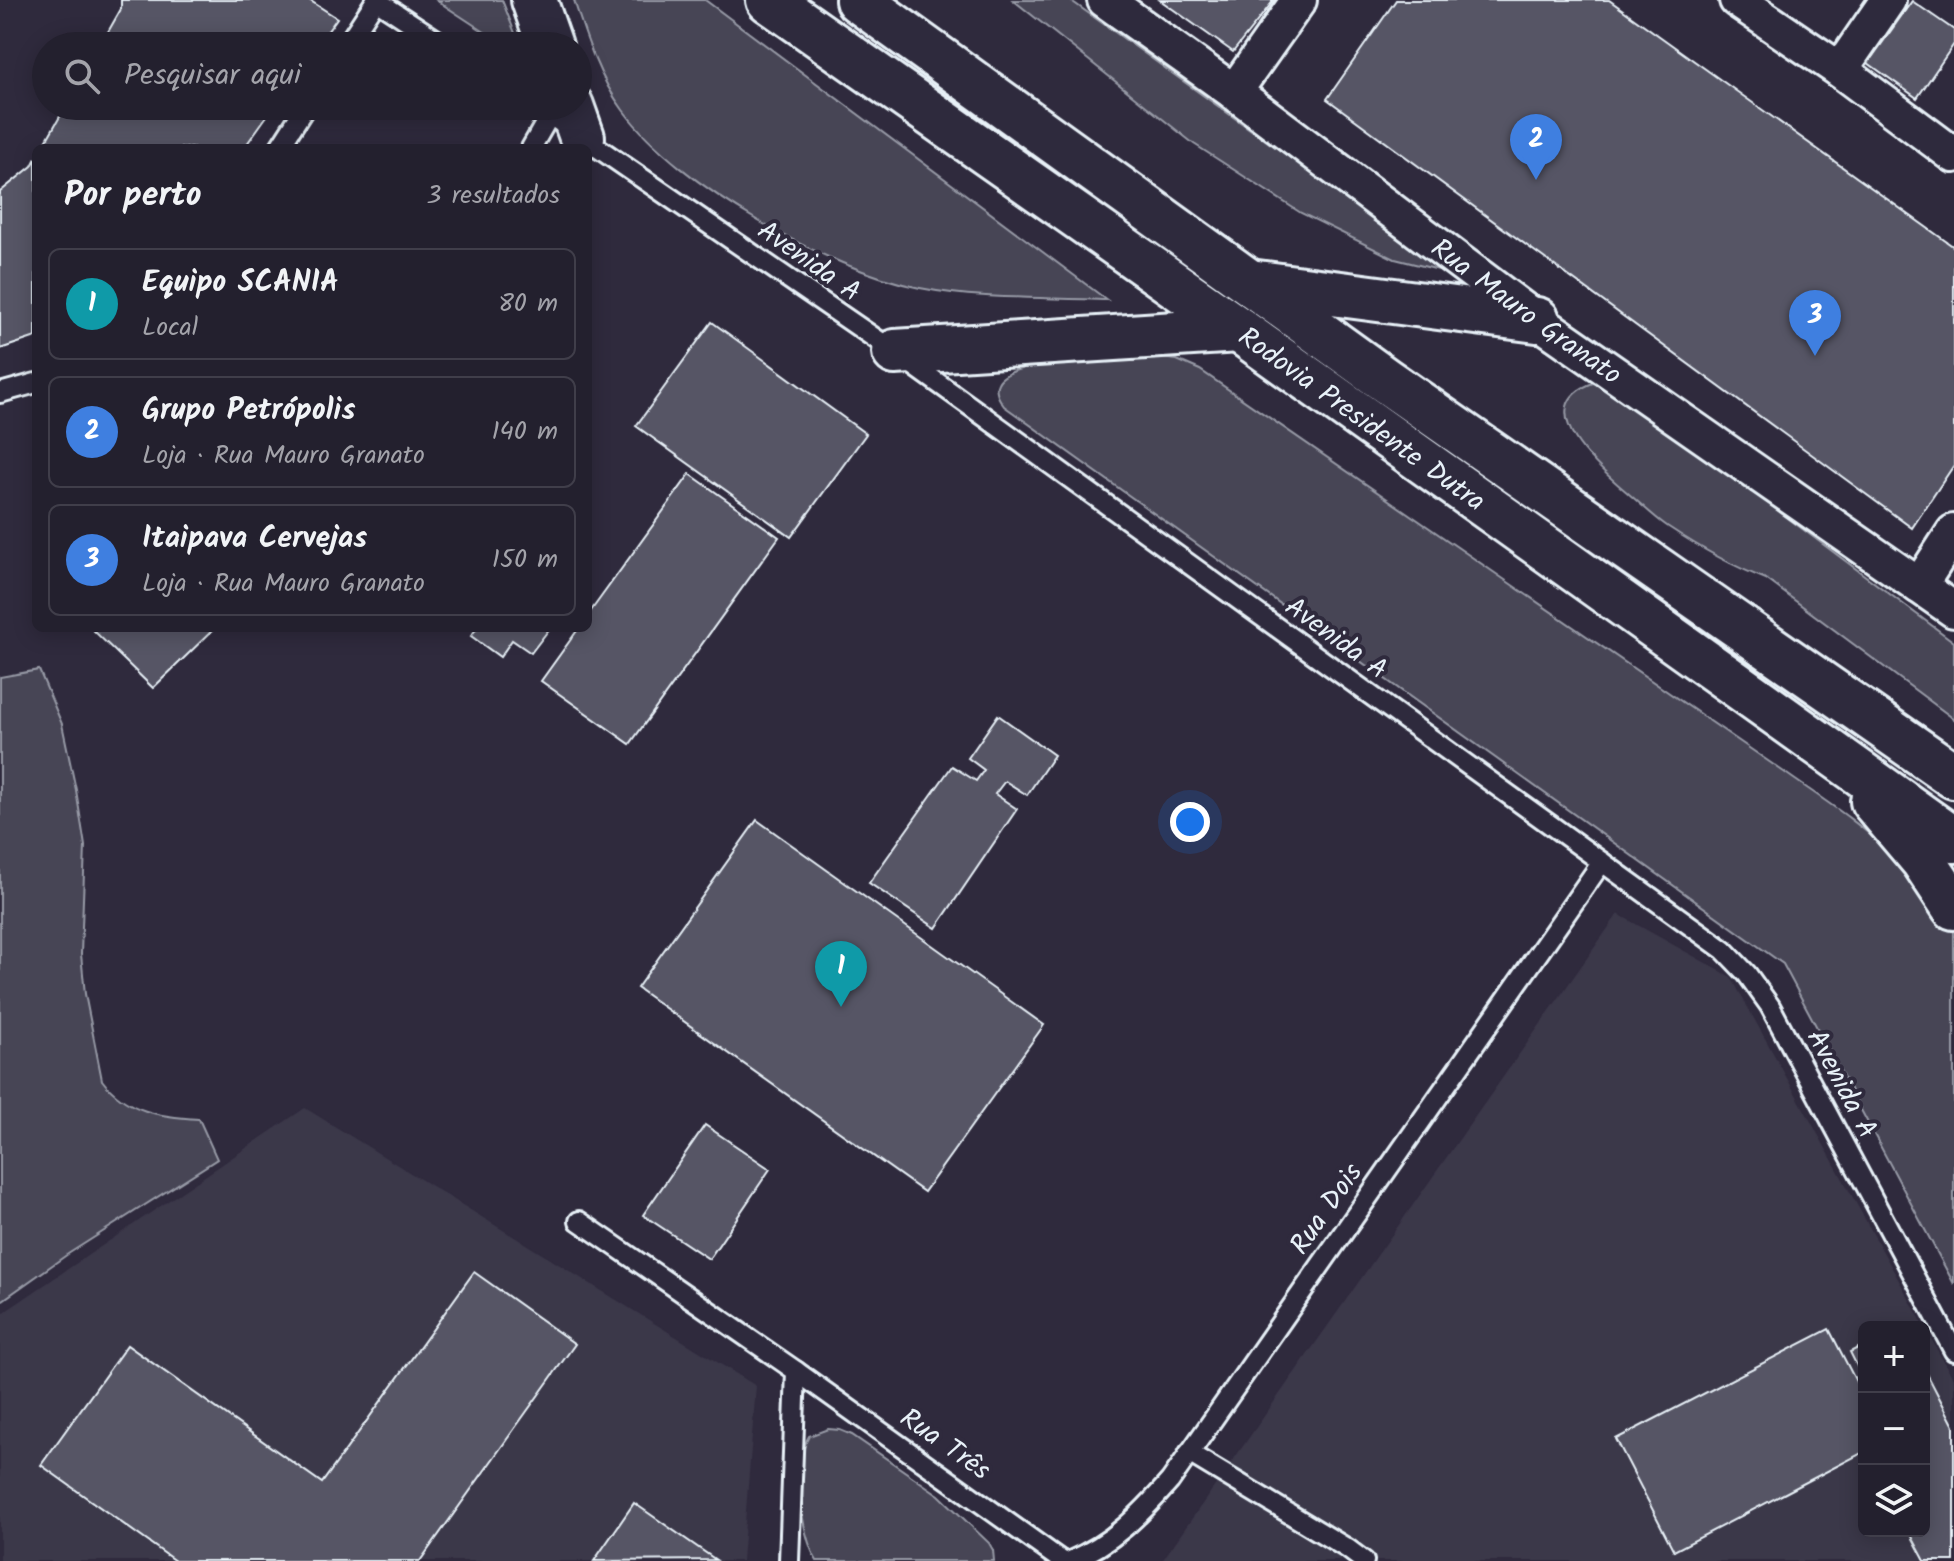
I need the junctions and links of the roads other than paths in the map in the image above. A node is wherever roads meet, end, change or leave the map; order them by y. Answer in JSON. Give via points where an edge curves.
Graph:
{"nodes":[{"id":1,"x":376,"y":0,"type":"edge"},
{"id":2,"x":534,"y":0,"type":"edge"},
{"id":3,"x":769,"y":0,"type":"edge"},
{"id":4,"x":858,"y":0,"type":"edge"},
{"id":5,"x":1105,"y":0,"type":"edge"},
{"id":6,"x":1299,"y":0,"type":"edge"},
{"id":7,"x":1737,"y":0,"type":"edge"},
{"id":8,"x":1888,"y":0,"type":"edge"},
{"id":9,"x":355,"y":32,"type":"edge"},
{"id":10,"x":425,"y":32,"type":"edge"},
{"id":11,"x":545,"y":32,"type":"edge"},
{"id":12,"x":1840,"y":70,"type":"junction"},
{"id":13,"x":1234,"y":92,"type":"junction"},
{"id":14,"x":297,"y":120,"type":"edge"},
{"id":15,"x":556,"y":120,"type":"edge"},
{"id":16,"x":566,"y":120,"type":"edge"},
{"id":17,"x":282,"y":144,"type":"edge"},
{"id":18,"x":535,"y":144,"type":"edge"},
{"id":19,"x":1954,"y":155,"type":"edge"},
{"id":20,"x":1251,"y":282,"type":"junction"},
{"id":21,"x":1537,"y":320,"type":"junction"},
{"id":22,"x":1239,"y":330,"type":"junction"},
{"id":23,"x":895,"y":352,"type":"junction"},
{"id":24,"x":32,"y":384,"type":"edge"},
{"id":25,"x":0,"y":393,"type":"edge"},
{"id":26,"x":1954,"y":532,"type":"edge"},
{"id":27,"x":1919,"y":586,"type":"junction"},
{"id":28,"x":1954,"y":610,"type":"edge"},
{"id":29,"x":1833,"y":754,"type":"junction"},
{"id":30,"x":1954,"y":776,"type":"edge"},
{"id":31,"x":1954,"y":840,"type":"edge"},
{"id":32,"x":1602,"y":862,"type":"junction"},
{"id":33,"x":1954,"y":907,"type":"edge"},
{"id":34,"x":579,"y":1221,"type":"dead end"},
{"id":35,"x":1954,"y":1351,"type":"edge"},
{"id":36,"x":796,"y":1371,"type":"junction"},
{"id":37,"x":1189,"y":1453,"type":"junction"},
{"id":38,"x":789,"y":1561,"type":"edge"},
{"id":39,"x":1062,"y":1561,"type":"edge"},
{"id":40,"x":1070,"y":1561,"type":"edge"},
{"id":41,"x":1364,"y":1561,"type":"edge"}],
"edges":[{"from":1,"to":9,"type":"lane"},
{"from":1,"to":10,"type":"lane"},
{"from":2,"to":11,"type":"highway"},
{"from":3,"to":22,"type":"highway","name":"Rodovia Presidente Dutra"},
{"from":4,"to":20,"type":"highway","name":"Rodovia Presidente Dutra"},
{"from":5,"to":13,"type":"street","name":"Rua Mauro Granato"},
{"from":6,"to":13,"type":"street"},
{"from":7,"to":12,"type":"street"},
{"from":8,"to":12,"type":"street"},
{"from":12,"to":19,"type":"street"},
{"from":13,"to":21,"type":"street","name":"Rua Mauro Granato"},
{"from":14,"to":17,"type":"lane"},
{"from":15,"to":18,"type":"lane"},
{"from":16,"to":23,"type":"lane","name":"Avenida A"},
{"from":20,"to":21,"type":"highway"},
{"from":20,"to":30,"type":"highway","name":"Rodovia Presidente Dutra"},
{"from":21,"to":27,"type":"street","name":"Rua Mauro Granato"},
{"from":22,"to":23,"type":"highway"},
{"from":22,"to":29,"type":"highway","name":"Rodovia Presidente Dutra"},
{"from":23,"to":32,"type":"lane","name":"Avenida A"},
{"from":24,"to":25,"type":"lane"},
{"from":26,"to":27,"type":"street"},
{"from":27,"to":28,"type":"street","name":"Rua Mauro Granato"},
{"from":29,"to":31,"type":"highway","name":"Rodovia Presidente Dutra"},
{"from":29,"to":33,"type":"highway","via":[[1923,860]]},
{"from":32,"to":35,"type":"lane","name":"Avenida A","via":[[1724,950],[1747,974],[1770,1006]]},
{"from":32,"to":37,"type":"lane","name":"Rua Dois"},
{"from":34,"to":36,"type":"lane","name":"Rua Três"},
{"from":36,"to":38,"type":"lane"},
{"from":36,"to":39,"type":"lane","name":"Rua Três"},
{"from":37,"to":40,"type":"lane","name":"Rua Dois","via":[[1136,1517]]},
{"from":37,"to":41,"type":"lane"}]}
